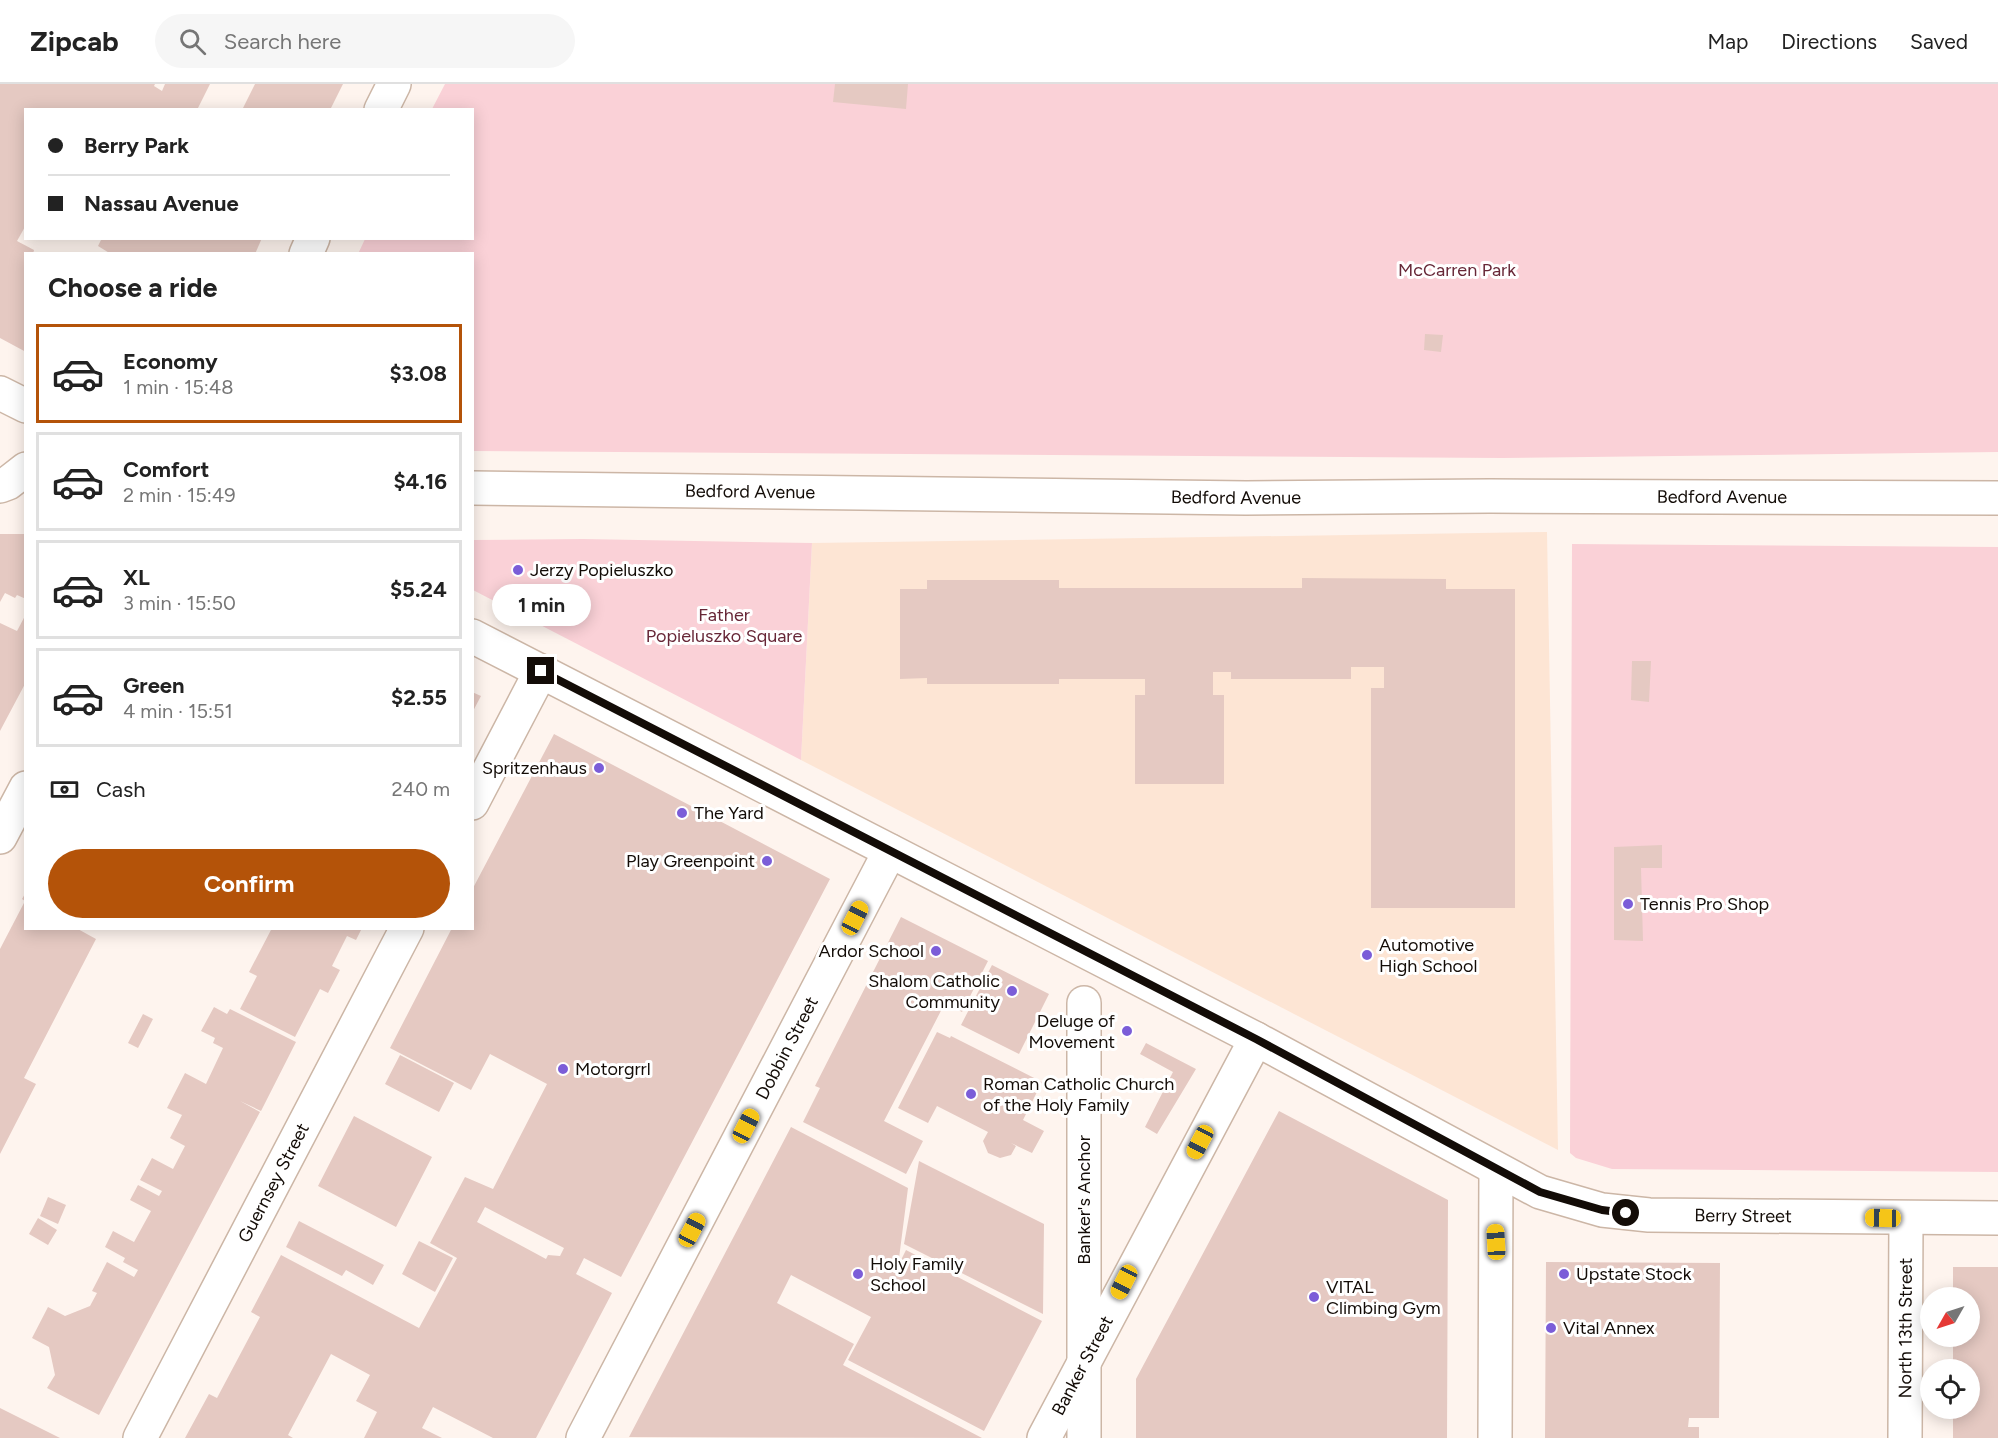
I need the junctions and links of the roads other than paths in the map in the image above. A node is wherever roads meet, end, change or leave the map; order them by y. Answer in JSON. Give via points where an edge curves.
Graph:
{"nodes":[{"id":1,"x":394,"y":84,"type":"edge"},
{"id":2,"x":382,"y":108,"type":"edge"},
{"id":3,"x":0,"y":393,"type":"edge"},
{"id":4,"x":24,"y":405,"type":"edge"},
{"id":5,"x":24,"y":471,"type":"edge"},
{"id":6,"x":0,"y":486,"type":"edge"},
{"id":7,"x":474,"y":488,"type":"edge"},
{"id":8,"x":1998,"y":498,"type":"edge"},
{"id":9,"x":474,"y":637,"type":"edge"},
{"id":10,"x":541,"y":671,"type":"junction"},
{"id":11,"x":24,"y":792,"type":"edge"},
{"id":12,"x":474,"y":798,"type":"edge"},
{"id":13,"x":0,"y":837,"type":"edge"},
{"id":14,"x":890,"y":850,"type":"junction"},
{"id":15,"x":406,"y":930,"type":"edge"},
{"id":16,"x":1084,"y":1003,"type":"dead end"},
{"id":17,"x":1256,"y":1039,"type":"junction"},
{"id":18,"x":1496,"y":1169,"type":"junction"},
{"id":19,"x":1906,"y":1218,"type":"junction"},
{"id":20,"x":1998,"y":1218,"type":"edge"},
{"id":21,"x":1084,"y":1362,"type":"junction"},
{"id":22,"x":140,"y":1438,"type":"edge"},
{"id":23,"x":583,"y":1438,"type":"edge"},
{"id":24,"x":1044,"y":1438,"type":"edge"},
{"id":25,"x":1084,"y":1438,"type":"edge"},
{"id":26,"x":1495,"y":1438,"type":"edge"},
{"id":27,"x":1905,"y":1438,"type":"edge"}],
"edges":[{"from":1,"to":2,"type":"street"},
{"from":3,"to":4,"type":"street"},
{"from":5,"to":6,"type":"street"},
{"from":7,"to":8,"type":"street","name":"Bedford Avenue","via":[[1246,498]]},
{"from":9,"to":10,"type":"street","name":"Berry Street"},
{"from":10,"to":12,"type":"street"},
{"from":10,"to":14,"type":"street","name":"Berry Street"},
{"from":11,"to":13,"type":"street"},
{"from":14,"to":17,"type":"street","name":"Berry Street"},
{"from":14,"to":23,"type":"street","name":"Dobbin Street"},
{"from":15,"to":22,"type":"street","name":"Guernsey Street"},
{"from":16,"to":21,"type":"street","name":"Banker's Anchor"},
{"from":17,"to":18,"type":"street","name":"Berry Street"},
{"from":17,"to":21,"type":"street","name":"Banker Street"},
{"from":18,"to":19,"type":"street","name":"Berry Street","via":[[1540,1192],[1602,1210],[1649,1215]]},
{"from":18,"to":26,"type":"street"},
{"from":19,"to":20,"type":"street","name":"Berry Street"},
{"from":19,"to":27,"type":"street","name":"North 13th Street"},
{"from":21,"to":24,"type":"street","name":"Banker Street"},
{"from":21,"to":25,"type":"street","name":"Banker's Anchor"}]}
